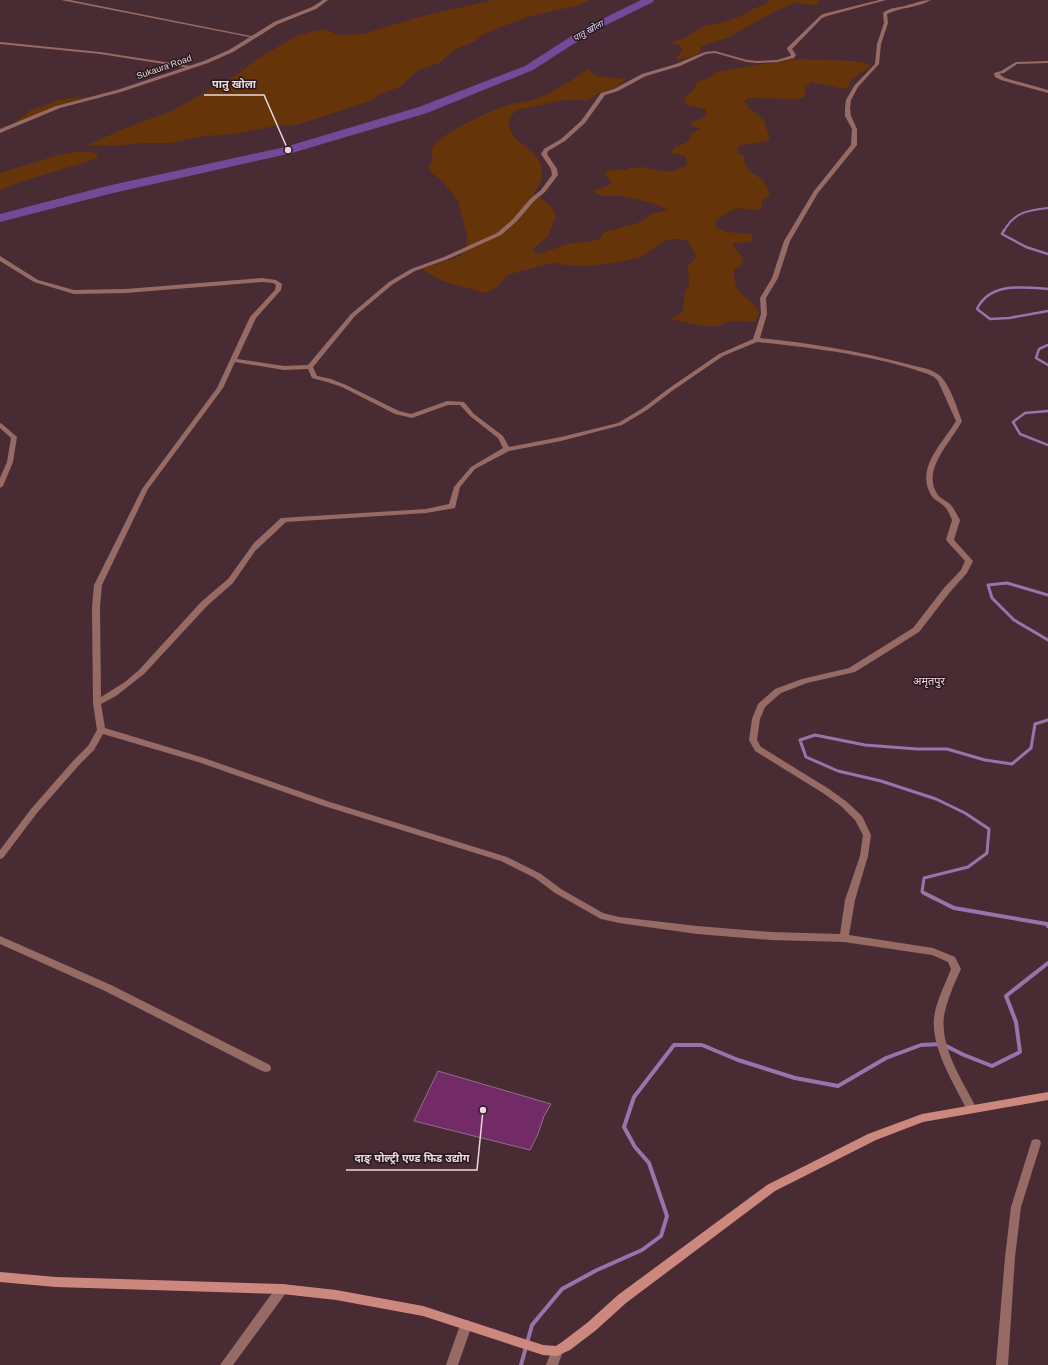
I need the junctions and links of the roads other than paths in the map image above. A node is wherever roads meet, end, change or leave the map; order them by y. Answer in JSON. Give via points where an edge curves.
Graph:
{"nodes":[{"id":1,"x":63,"y":0,"type":"edge"},
{"id":2,"x":95,"y":0,"type":"edge"},
{"id":3,"x":325,"y":0,"type":"edge"},
{"id":4,"x":884,"y":0,"type":"edge"},
{"id":5,"x":929,"y":0,"type":"edge"},
{"id":6,"x":86,"y":4,"type":"junction"},
{"id":7,"x":254,"y":37,"type":"junction"},
{"id":8,"x":0,"y":43,"type":"edge"},
{"id":9,"x":1048,"y":62,"type":"edge"},
{"id":10,"x":190,"y":67,"type":"junction"},
{"id":11,"x":1048,"y":92,"type":"edge"},
{"id":12,"x":0,"y":131,"type":"edge"},
{"id":13,"x":0,"y":258,"type":"edge"},
{"id":14,"x":756,"y":340,"type":"junction"},
{"id":15,"x":234,"y":360,"type":"junction"},
{"id":16,"x":310,"y":367,"type":"junction"},
{"id":17,"x":0,"y":425,"type":"edge"},
{"id":18,"x":507,"y":450,"type":"junction"},
{"id":19,"x":0,"y":486,"type":"edge"},
{"id":20,"x":97,"y":703,"type":"junction"},
{"id":21,"x":101,"y":730,"type":"junction"},
{"id":22,"x":0,"y":856,"type":"edge"},
{"id":23,"x":844,"y":938,"type":"junction"},
{"id":24,"x":0,"y":940,"type":"edge"},
{"id":25,"x":266,"y":1068,"type":"dead end"},
{"id":26,"x":1048,"y":1096,"type":"edge"},
{"id":27,"x":972,"y":1109,"type":"junction"},
{"id":28,"x":1036,"y":1143,"type":"dead end"},
{"id":29,"x":0,"y":1277,"type":"edge"},
{"id":30,"x":282,"y":1289,"type":"junction"},
{"id":31,"x":466,"y":1325,"type":"junction"},
{"id":32,"x":557,"y":1351,"type":"junction"},
{"id":33,"x":226,"y":1365,"type":"edge"},
{"id":34,"x":452,"y":1365,"type":"edge"},
{"id":35,"x":552,"y":1365,"type":"edge"},
{"id":36,"x":1002,"y":1365,"type":"edge"}],
"edges":[{"from":1,"to":6,"type":"street"},
{"from":2,"to":6,"type":"street"},
{"from":3,"to":7,"type":"street","name":"Sukaura Road","via":[[314,8],[276,23]]},
{"from":4,"to":16,"type":"street","via":[[817,19],[789,49],[794,55],[786,59],[757,62],[715,52],[705,53],[678,65],[644,75],[603,94],[583,122],[564,140],[546,150],[544,154],[555,175],[543,191],[499,234],[413,270],[391,282],[354,315]]},
{"from":5,"to":14,"type":"street","via":[[885,13],[886,23],[878,44],[877,64],[851,93],[847,104],[848,117],[853,124],[856,139],[854,145],[816,192],[787,241],[775,278],[763,298],[764,314]]},
{"from":6,"to":7,"type":"street"},
{"from":7,"to":10,"type":"street","name":"Sukaura Road","via":[[231,51]]},
{"from":8,"to":10,"type":"street","via":[[100,53]]},
{"from":9,"to":11,"type":"street","via":[[1016,63],[996,73],[1003,79]]},
{"from":10,"to":12,"type":"street","name":"Sukaura Road","via":[[119,91],[58,107]]},
{"from":13,"to":15,"type":"street","via":[[36,281],[74,292],[274,281],[279,284],[278,290],[253,317]]},
{"from":14,"to":18,"type":"street","via":[[721,355],[620,424]]},
{"from":14,"to":23,"type":"street","via":[[812,345],[907,366],[937,376],[959,420],[954,432],[937,454],[927,481],[934,495],[948,507],[956,520],[950,540],[969,560],[964,571],[916,630],[852,670],[805,681],[778,691],[761,706],[756,719],[753,740],[758,749],[844,804],[860,818],[867,835],[864,856],[850,900]]},
{"from":15,"to":16,"type":"street","via":[[284,368]]},
{"from":15,"to":20,"type":"street","via":[[220,388],[145,489],[98,585]]},
{"from":16,"to":18,"type":"street","via":[[314,377],[344,386],[397,413],[412,416],[447,403],[462,403],[501,437]]},
{"from":17,"to":19,"type":"street","via":[[14,437],[10,462]]},
{"from":18,"to":20,"type":"street","via":[[473,468],[457,486],[452,506],[426,511],[284,520],[250,553],[233,579],[168,641],[149,665],[127,685]]},
{"from":20,"to":21,"type":"street"},
{"from":21,"to":22,"type":"street","via":[[91,748],[34,811]]},
{"from":21,"to":23,"type":"street","via":[[504,859],[538,876],[601,916],[771,936]]},
{"from":23,"to":27,"type":"street","via":[[933,952],[952,960],[956,970],[948,986],[939,1022],[942,1044],[955,1077]]},
{"from":24,"to":25,"type":"street","via":[[108,988]]},
{"from":26,"to":27,"type":"main road"},
{"from":27,"to":32,"type":"main road","via":[[922,1118],[872,1137],[771,1188]]},
{"from":28,"to":36,"type":"street","via":[[1016,1207]]},
{"from":29,"to":30,"type":"main road","via":[[56,1282]]},
{"from":30,"to":31,"type":"main road","via":[[384,1303],[423,1311]]},
{"from":30,"to":33,"type":"street"},
{"from":31,"to":32,"type":"main road","via":[[543,1350]]},
{"from":31,"to":34,"type":"street"},
{"from":32,"to":35,"type":"street"}]}
